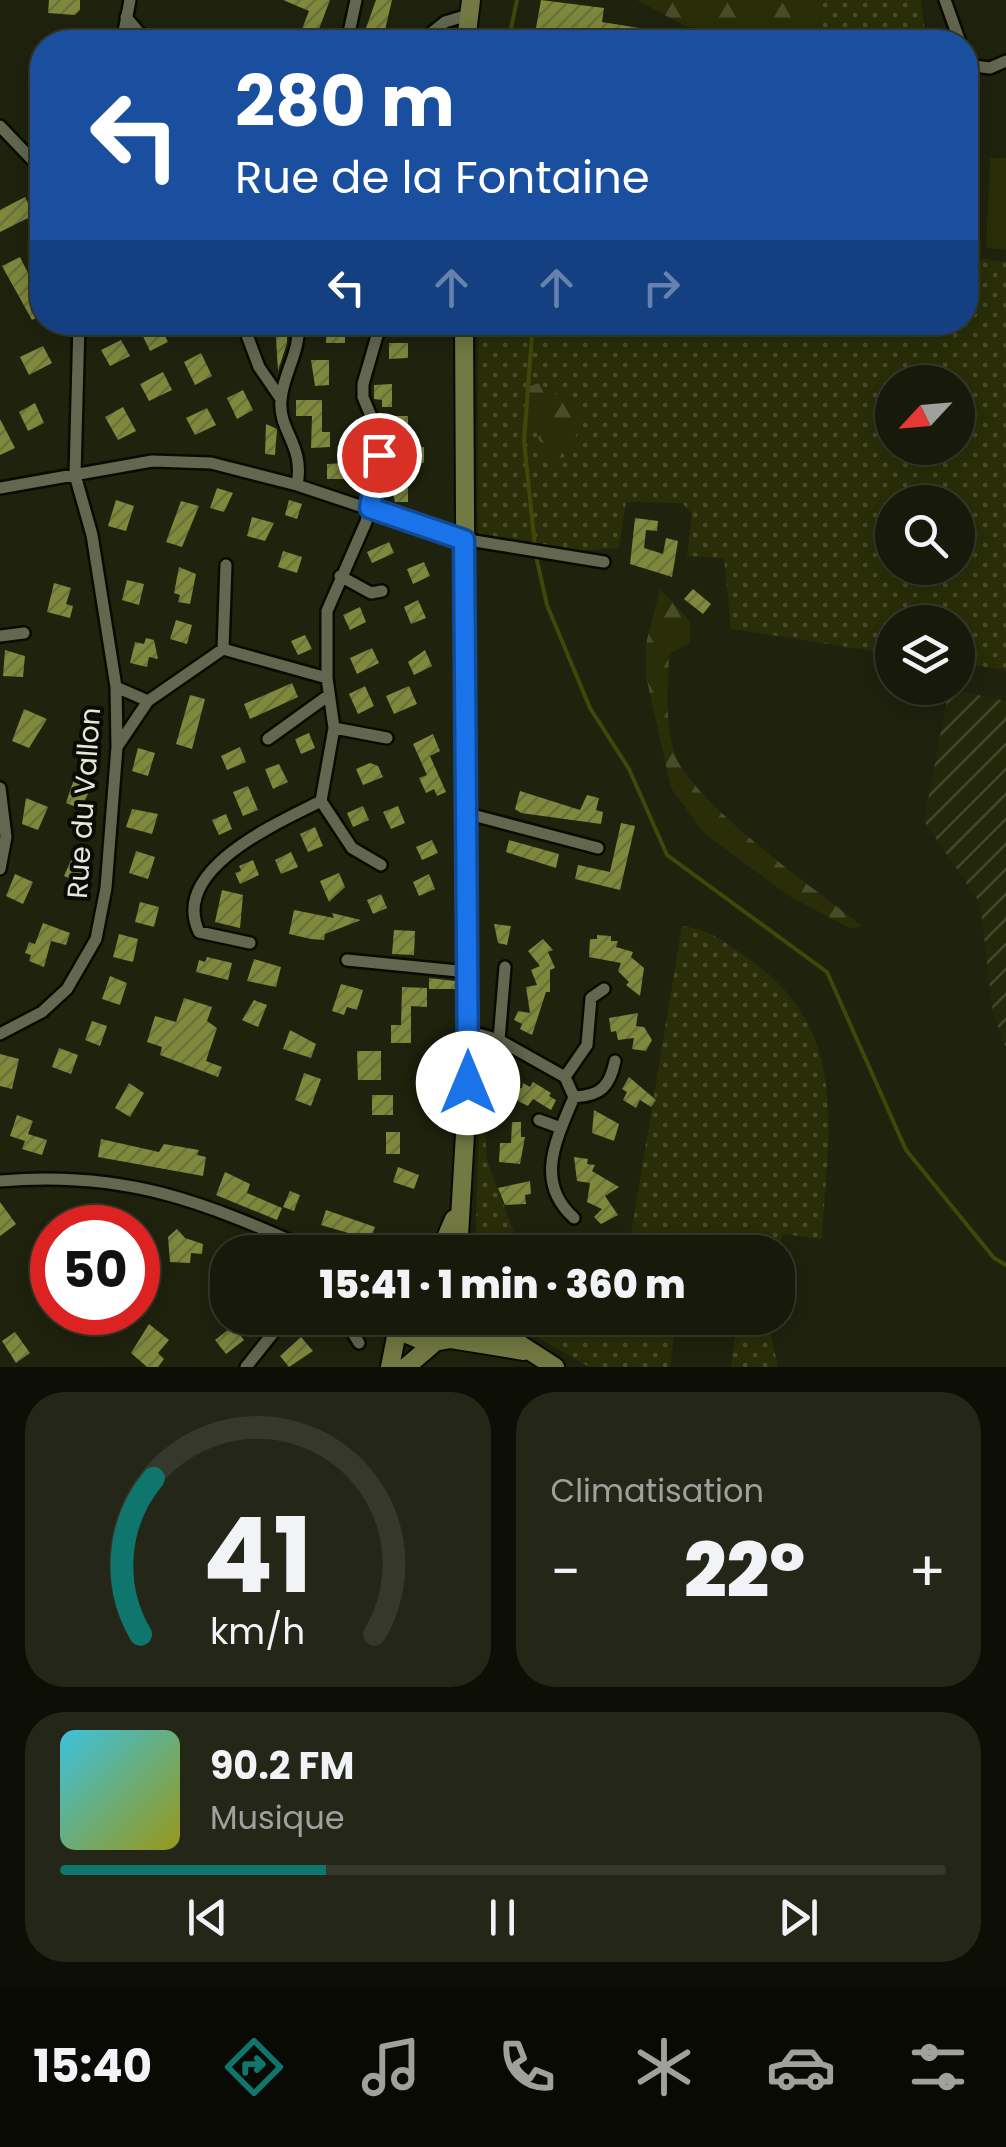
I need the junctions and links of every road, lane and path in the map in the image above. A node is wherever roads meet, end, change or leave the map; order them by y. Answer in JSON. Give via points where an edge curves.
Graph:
{"nodes":[{"id":1,"x":130,"y":0,"type":"edge"},
{"id":2,"x":356,"y":0,"type":"edge"},
{"id":3,"x":945,"y":0,"type":"edge"},
{"id":4,"x":470,"y":7,"type":"edge"},
{"id":5,"x":126,"y":16,"type":"junction"},
{"id":6,"x":124,"y":30,"type":"edge"},
{"id":7,"x":137,"y":30,"type":"edge"},
{"id":8,"x":350,"y":30,"type":"edge"},
{"id":9,"x":435,"y":30,"type":"edge"},
{"id":10,"x":956,"y":30,"type":"edge"},
{"id":11,"x":1006,"y":61,"type":"edge"},
{"id":12,"x":978,"y":66,"type":"edge"},
{"id":13,"x":0,"y":126,"type":"edge"},
{"id":14,"x":30,"y":157,"type":"edge"},
{"id":15,"x":79,"y":335,"type":"edge"},
{"id":16,"x":247,"y":335,"type":"edge"},
{"id":17,"x":298,"y":335,"type":"edge"},
{"id":18,"x":377,"y":335,"type":"edge"},
{"id":19,"x":464,"y":335,"type":"edge"},
{"id":20,"x":280,"y":399,"type":"junction"},
{"id":21,"x":75,"y":475,"type":"junction"},
{"id":22,"x":297,"y":485,"type":"junction"},
{"id":23,"x":0,"y":488,"type":"edge"},
{"id":24,"x":370,"y":508,"type":"junction"},
{"id":25,"x":464,"y":540,"type":"junction"},
{"id":26,"x":604,"y":562,"type":"dead end"},
{"id":27,"x":226,"y":565,"type":"dead end"},
{"id":28,"x":340,"y":576,"type":"junction"},
{"id":29,"x":382,"y":591,"type":"dead end"},
{"id":30,"x":24,"y":633,"type":"dead end"},
{"id":31,"x":0,"y":636,"type":"edge"},
{"id":32,"x":223,"y":649,"type":"junction"},
{"id":33,"x":326,"y":678,"type":"junction"},
{"id":34,"x":116,"y":687,"type":"junction"},
{"id":35,"x":329,"y":695,"type":"junction"},
{"id":36,"x":148,"y":701,"type":"junction"},
{"id":37,"x":334,"y":728,"type":"junction"},
{"id":38,"x":387,"y":738,"type":"dead end"},
{"id":39,"x":268,"y":739,"type":"dead end"},
{"id":40,"x":117,"y":747,"type":"junction"},
{"id":41,"x":0,"y":788,"type":"edge"},
{"id":42,"x":321,"y":801,"type":"junction"},
{"id":43,"x":465,"y":813,"type":"junction"},
{"id":44,"x":598,"y":848,"type":"dead end"},
{"id":45,"x":381,"y":866,"type":"dead end"},
{"id":46,"x":0,"y":869,"type":"edge"},
{"id":47,"x":250,"y":942,"type":"dead end"},
{"id":48,"x":347,"y":960,"type":"dead end"},
{"id":49,"x":505,"y":967,"type":"dead end"},
{"id":50,"x":468,"y":972,"type":"junction"},
{"id":51,"x":604,"y":989,"type":"dead end"},
{"id":52,"x":468,"y":1031,"type":"junction"},
{"id":53,"x":0,"y":1034,"type":"edge"},
{"id":54,"x":499,"y":1040,"type":"junction"},
{"id":55,"x":615,"y":1061,"type":"dead end"},
{"id":56,"x":565,"y":1077,"type":"junction"},
{"id":57,"x":574,"y":1097,"type":"junction"},
{"id":58,"x":539,"y":1120,"type":"dead end"},
{"id":59,"x":561,"y":1128,"type":"junction"},
{"id":60,"x":0,"y":1181,"type":"edge"},
{"id":61,"x":461,"y":1194,"type":"junction"},
{"id":62,"x":574,"y":1218,"type":"dead end"},
{"id":63,"x":276,"y":1235,"type":"edge"},
{"id":64,"x":446,"y":1235,"type":"edge"},
{"id":65,"x":459,"y":1235,"type":"edge"},
{"id":66,"x":271,"y":1335,"type":"edge"},
{"id":67,"x":354,"y":1335,"type":"edge"},
{"id":68,"x":396,"y":1335,"type":"edge"},
{"id":69,"x":412,"y":1335,"type":"edge"},
{"id":70,"x":449,"y":1335,"type":"edge"},
{"id":71,"x":502,"y":1335,"type":"edge"},
{"id":72,"x":442,"y":1341,"type":"junction"},
{"id":73,"x":358,"y":1343,"type":"dead end"},
{"id":74,"x":524,"y":1351,"type":"junction"},
{"id":75,"x":246,"y":1367,"type":"edge"},
{"id":76,"x":390,"y":1367,"type":"edge"},
{"id":77,"x":406,"y":1367,"type":"edge"},
{"id":78,"x":554,"y":1367,"type":"edge"}],
"edges":[{"from":1,"to":5,"type":"street"},
{"from":2,"to":8,"type":"street"},
{"from":3,"to":10,"type":"street"},
{"from":4,"to":9,"type":"street"},
{"from":5,"to":6,"type":"street"},
{"from":5,"to":7,"type":"street"},
{"from":11,"to":12,"type":"street"},
{"from":13,"to":14,"type":"street"},
{"from":15,"to":21,"type":"street","name":"Rue du Vallon"},
{"from":16,"to":20,"type":"street"},
{"from":17,"to":20,"type":"street"},
{"from":18,"to":24,"type":"street","via":[[362,397],[379,444]]},
{"from":19,"to":25,"type":"main road"},
{"from":20,"to":22,"type":"street","via":[[301,462]]},
{"from":21,"to":22,"type":"street","via":[[175,460],[240,468]]},
{"from":21,"to":23,"type":"street"},
{"from":21,"to":34,"type":"street","name":"Rue du Vallon","via":[[92,535]]},
{"from":22,"to":24,"type":"street"},
{"from":24,"to":25,"type":"street"},
{"from":24,"to":28,"type":"street"},
{"from":25,"to":26,"type":"street"},
{"from":25,"to":43,"type":"main road"},
{"from":27,"to":32,"type":"street"},
{"from":28,"to":29,"type":"street","via":[[371,593]]},
{"from":28,"to":33,"type":"street","via":[[327,611]]},
{"from":30,"to":31,"type":"street"},
{"from":32,"to":33,"type":"street"},
{"from":32,"to":36,"type":"street"},
{"from":33,"to":35,"type":"street"},
{"from":34,"to":36,"type":"street"},
{"from":34,"to":40,"type":"street","name":"Rue du Vallon"},
{"from":35,"to":37,"type":"street"},
{"from":35,"to":39,"type":"street"},
{"from":36,"to":40,"type":"street"},
{"from":37,"to":38,"type":"street"},
{"from":37,"to":42,"type":"street"},
{"from":40,"to":53,"type":"street","name":"Rue du Vallon","via":[[96,939],[67,989],[42,1012]]},
{"from":41,"to":46,"type":"street","via":[[6,837]]},
{"from":42,"to":45,"type":"street","via":[[352,848]]},
{"from":42,"to":47,"type":"street","via":[[244,841],[200,888],[200,932]]},
{"from":43,"to":44,"type":"street"},
{"from":43,"to":50,"type":"main road"},
{"from":48,"to":50,"type":"street"},
{"from":49,"to":54,"type":"street"},
{"from":50,"to":52,"type":"main road"},
{"from":51,"to":56,"type":"street","via":[[591,998],[587,1045]]},
{"from":52,"to":54,"type":"street"},
{"from":52,"to":61,"type":"main road"},
{"from":54,"to":56,"type":"street"},
{"from":55,"to":57,"type":"street","via":[[610,1083]]},
{"from":56,"to":57,"type":"street"},
{"from":57,"to":59,"type":"street"},
{"from":58,"to":59,"type":"street"},
{"from":59,"to":62,"type":"street","via":[[550,1186]]},
{"from":60,"to":63,"type":"street","via":[[88,1179],[182,1195]]},
{"from":61,"to":64,"type":"main road"},
{"from":61,"to":65,"type":"main road"},
{"from":66,"to":75,"type":"street"},
{"from":67,"to":73,"type":"street"},
{"from":68,"to":76,"type":"main road"},
{"from":69,"to":72,"type":"main road"},
{"from":70,"to":72,"type":"main road"},
{"from":71,"to":74,"type":"main road"},
{"from":72,"to":74,"type":"main road"},
{"from":72,"to":77,"type":"main road"},
{"from":74,"to":78,"type":"main road"}]}
